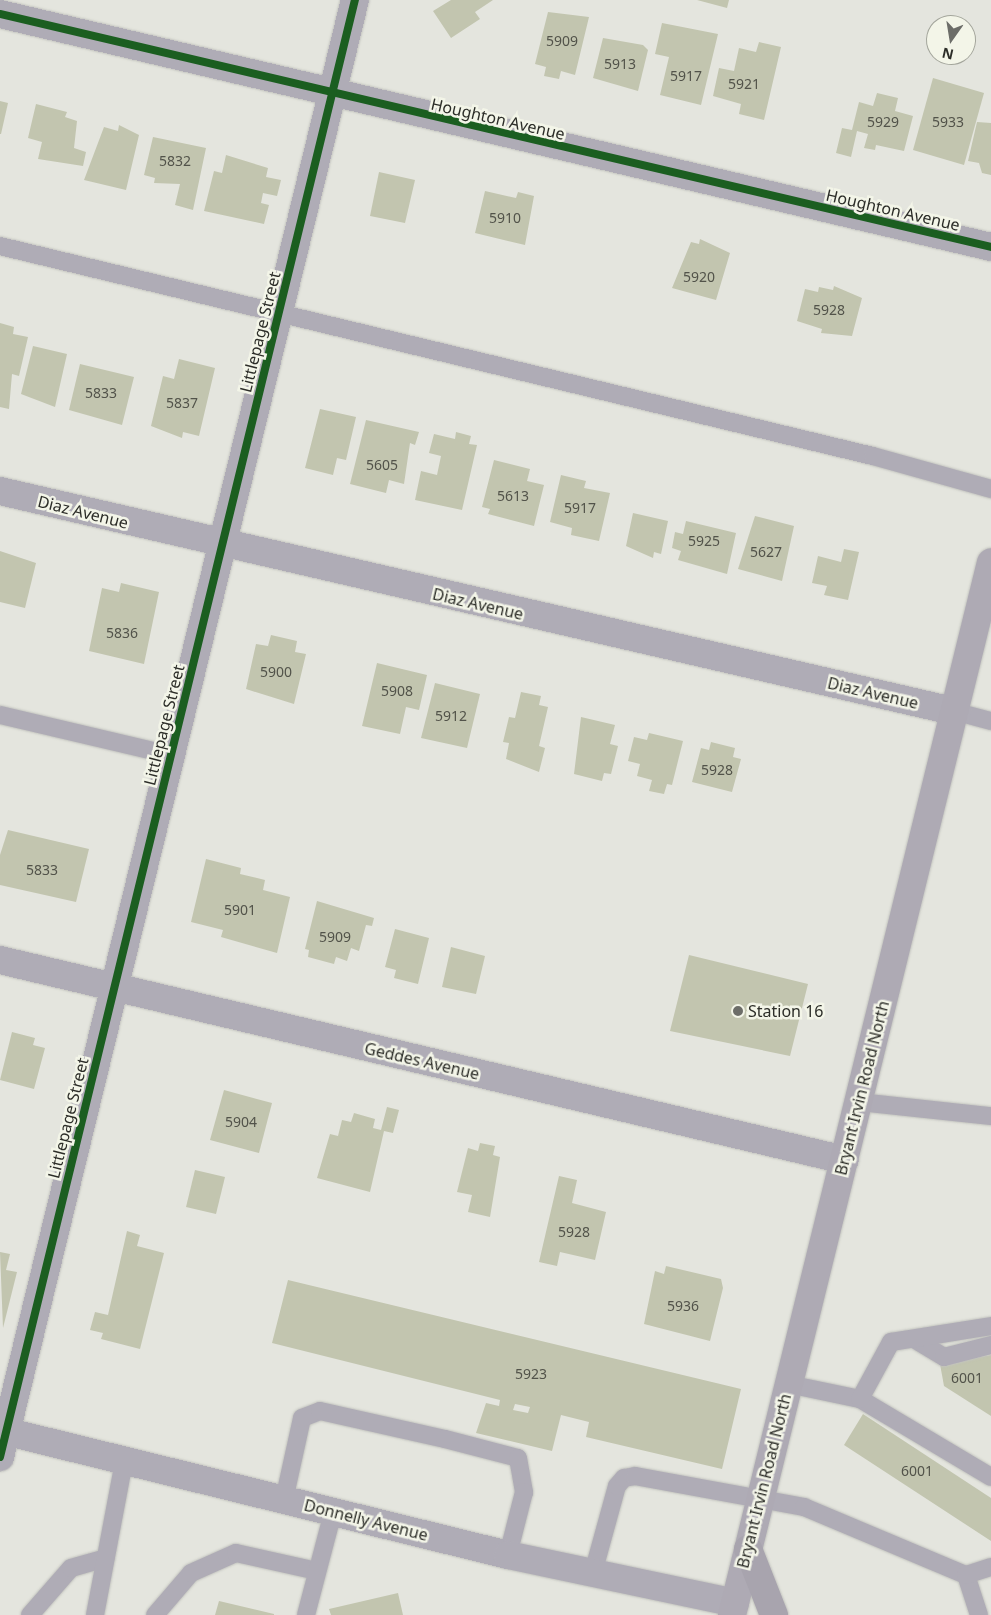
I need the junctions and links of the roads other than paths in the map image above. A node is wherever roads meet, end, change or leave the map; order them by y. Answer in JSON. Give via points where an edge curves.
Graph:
{"nodes":[{"id":1,"x":355,"y":0,"type":"edge"},
{"id":2,"x":0,"y":14,"type":"edge"},
{"id":3,"x":332,"y":95,"type":"junction"},
{"id":4,"x":0,"y":246,"type":"edge"},
{"id":5,"x":991,"y":247,"type":"edge"},
{"id":6,"x":278,"y":314,"type":"junction"},
{"id":7,"x":991,"y":488,"type":"edge"},
{"id":8,"x":0,"y":491,"type":"edge"},
{"id":9,"x":222,"y":546,"type":"junction"},
{"id":10,"x":991,"y":562,"type":"edge"},
{"id":11,"x":957,"y":712,"type":"junction"},
{"id":12,"x":0,"y":715,"type":"edge"},
{"id":13,"x":991,"y":721,"type":"edge"},
{"id":14,"x":171,"y":754,"type":"junction"},
{"id":15,"x":0,"y":960,"type":"edge"},
{"id":16,"x":114,"y":988,"type":"junction"},
{"id":17,"x":858,"y":1102,"type":"junction"},
{"id":18,"x":991,"y":1116,"type":"edge"},
{"id":19,"x":845,"y":1160,"type":"junction"},
{"id":20,"x":991,"y":1326,"type":"edge"},
{"id":21,"x":914,"y":1339,"type":"junction"},
{"id":22,"x":991,"y":1345,"type":"edge"},
{"id":23,"x":788,"y":1384,"type":"junction"},
{"id":24,"x":860,"y":1399,"type":"junction"},
{"id":25,"x":2,"y":1439,"type":"edge"},
{"id":26,"x":124,"y":1461,"type":"junction"},
{"id":27,"x":991,"y":1477,"type":"edge"},
{"id":28,"x":284,"y":1500,"type":"junction"},
{"id":29,"x":759,"y":1500,"type":"junction"},
{"id":30,"x":333,"y":1512,"type":"junction"},
{"id":31,"x":748,"y":1549,"type":"junction"},
{"id":32,"x":508,"y":1555,"type":"junction"},
{"id":33,"x":106,"y":1558,"type":"junction"},
{"id":34,"x":991,"y":1567,"type":"edge"},
{"id":35,"x":317,"y":1571,"type":"junction"},
{"id":36,"x":593,"y":1573,"type":"junction"},
{"id":37,"x":966,"y":1574,"type":"junction"},
{"id":38,"x":733,"y":1609,"type":"edge"},
{"id":39,"x":30,"y":1615,"type":"edge"},
{"id":40,"x":95,"y":1615,"type":"edge"},
{"id":41,"x":155,"y":1615,"type":"edge"},
{"id":42,"x":306,"y":1615,"type":"edge"},
{"id":43,"x":774,"y":1615,"type":"edge"},
{"id":44,"x":979,"y":1615,"type":"edge"}],
"edges":[{"from":1,"to":3,"type":"street","name":"Littlepage Street"},
{"from":2,"to":3,"type":"street","name":"Houghton Avenue"},
{"from":3,"to":5,"type":"street","name":"Houghton Avenue"},
{"from":3,"to":6,"type":"street","name":"Littlepage Street"},
{"from":4,"to":6,"type":"lane"},
{"from":6,"to":7,"type":"lane","via":[[873,456]]},
{"from":6,"to":9,"type":"street","name":"Littlepage Street"},
{"from":8,"to":9,"type":"street","name":"Diaz Avenue"},
{"from":9,"to":11,"type":"street","name":"Diaz Avenue"},
{"from":9,"to":14,"type":"street","name":"Littlepage Street"},
{"from":10,"to":11,"type":"main road","name":"Bryant Irvin Road North"},
{"from":11,"to":13,"type":"lane"},
{"from":11,"to":17,"type":"main road","name":"Bryant Irvin Road North"},
{"from":12,"to":14,"type":"lane"},
{"from":14,"to":16,"type":"street","name":"Littlepage Street"},
{"from":15,"to":16,"type":"street","name":"Geddes Avenue"},
{"from":16,"to":19,"type":"street","name":"Geddes Avenue"},
{"from":16,"to":25,"type":"street","name":"Littlepage Street"},
{"from":17,"to":18,"type":"lane"},
{"from":17,"to":19,"type":"main road","name":"Bryant Irvin Road North"},
{"from":19,"to":23,"type":"main road","name":"Bryant Irvin Road North"},
{"from":20,"to":21,"type":"lane"},
{"from":21,"to":22,"type":"lane","via":[[944,1357]]},
{"from":21,"to":24,"type":"lane","via":[[891,1342]]},
{"from":23,"to":24,"type":"lane"},
{"from":23,"to":29,"type":"main road","name":"Bryant Irvin Road North"},
{"from":24,"to":27,"type":"lane"},
{"from":25,"to":26,"type":"street","name":"Donnelly Avenue"},
{"from":26,"to":28,"type":"street","name":"Donnelly Avenue"},
{"from":26,"to":33,"type":"lane"},
{"from":28,"to":30,"type":"street","name":"Donnelly Avenue"},
{"from":28,"to":32,"type":"lane","via":[[302,1418],[320,1410],[445,1439],[518,1458],[524,1492]]},
{"from":29,"to":31,"type":"main road","name":"Bryant Irvin Road North"},
{"from":29,"to":36,"type":"lane","via":[[624,1478],[617,1486]]},
{"from":29,"to":37,"type":"lane","via":[[804,1507]]},
{"from":30,"to":32,"type":"street","name":"Donnelly Avenue"},
{"from":30,"to":35,"type":"lane"},
{"from":31,"to":38,"type":"main road","name":"Bryant Irvin Road North"},
{"from":31,"to":43,"type":"main road"},
{"from":32,"to":36,"type":"street","name":"Donnelly Avenue"},
{"from":33,"to":39,"type":"lane","via":[[71,1568]]},
{"from":33,"to":40,"type":"lane"},
{"from":34,"to":37,"type":"lane"},
{"from":35,"to":41,"type":"lane","via":[[236,1553],[191,1572]]},
{"from":35,"to":42,"type":"lane"},
{"from":36,"to":38,"type":"street","name":"Donnelly Avenue"},
{"from":37,"to":44,"type":"lane"}]}
